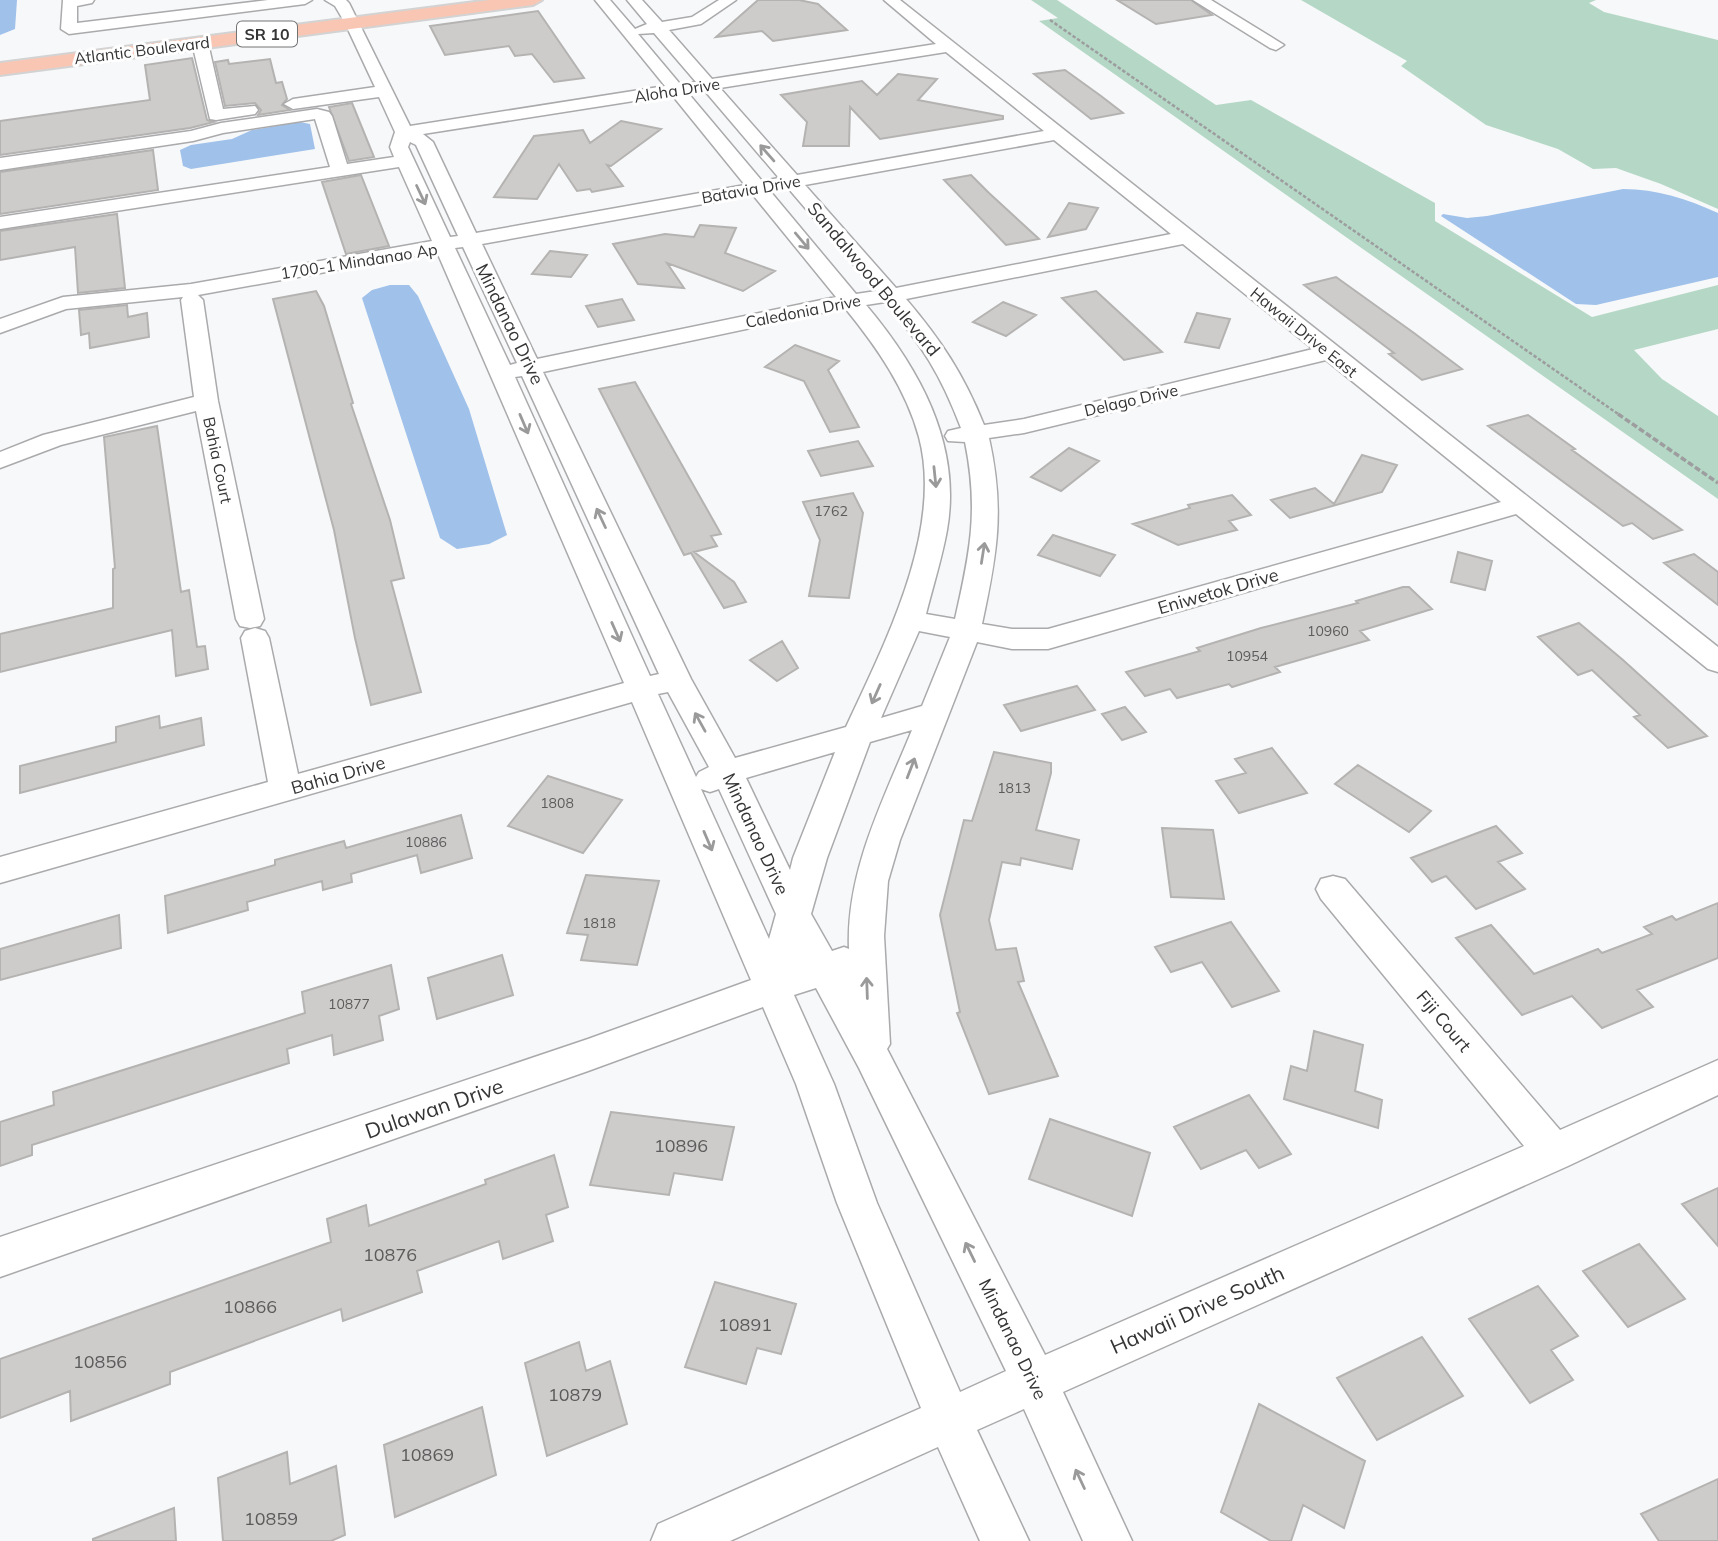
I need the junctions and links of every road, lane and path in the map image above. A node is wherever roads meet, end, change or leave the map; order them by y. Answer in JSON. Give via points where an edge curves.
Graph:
{"nodes":[{"id":1,"x":87,"y":0,"type":"edge"},
{"id":2,"x":194,"y":0,"type":"edge"},
{"id":3,"x":305,"y":0,"type":"edge"},
{"id":4,"x":433,"y":0,"type":"edge"},
{"id":5,"x":533,"y":0,"type":"edge"},
{"id":6,"x":602,"y":0,"type":"edge"},
{"id":7,"x":634,"y":0,"type":"edge"},
{"id":8,"x":729,"y":0,"type":"edge"},
{"id":9,"x":891,"y":0,"type":"edge"},
{"id":10,"x":1200,"y":0,"type":"edge"},
{"id":11,"x":69,"y":6,"type":"edge"},
{"id":12,"x":343,"y":7,"type":"edge"},
{"id":13,"x":1050,"y":20,"type":"dead end"},
{"id":14,"x":656,"y":27,"type":"junction"},
{"id":15,"x":630,"y":33,"type":"junction"},
{"id":16,"x":200,"y":43,"type":"junction"},
{"id":17,"x":1276,"y":44,"type":"dead end"},
{"id":18,"x":950,"y":47,"type":"junction"},
{"id":19,"x":0,"y":54,"type":"edge"},
{"id":20,"x":0,"y":69,"type":"edge"},
{"id":21,"x":707,"y":85,"type":"junction"},
{"id":22,"x":677,"y":90,"type":"junction"},
{"id":23,"x":385,"y":91,"type":"junction"},
{"id":24,"x":1057,"y":134,"type":"junction"},
{"id":25,"x":404,"y":146,"type":"junction"},
{"id":26,"x":0,"y":164,"type":"edge"},
{"id":27,"x":340,"y":170,"type":"junction"},
{"id":28,"x":792,"y":182,"type":"junction"},
{"id":29,"x":757,"y":188,"type":"junction"},
{"id":30,"x":0,"y":223,"type":"edge"},
{"id":31,"x":1187,"y":237,"type":"junction"},
{"id":32,"x":457,"y":244,"type":"junction"},
{"id":33,"x":892,"y":295,"type":"junction"},
{"id":34,"x":192,"y":300,"type":"junction"},
{"id":35,"x":849,"y":301,"type":"junction"},
{"id":36,"x":29,"y":317,"type":"junction"},
{"id":37,"x":0,"y":326,"type":"edge"},
{"id":38,"x":1330,"y":352,"type":"junction"},
{"id":39,"x":517,"y":370,"type":"junction"},
{"id":40,"x":206,"y":401,"type":"junction"},
{"id":41,"x":976,"y":434,"type":"junction"},
{"id":42,"x":932,"y":439,"type":"junction"},
{"id":43,"x":0,"y":461,"type":"edge"},
{"id":44,"x":1718,"y":482,"type":"edge"},
{"id":45,"x":1522,"y":504,"type":"junction"},
{"id":46,"x":909,"y":620,"type":"junction"},
{"id":47,"x":967,"y":629,"type":"junction"},
{"id":48,"x":1718,"y":662,"type":"edge"},
{"id":49,"x":676,"y":679,"type":"junction"},
{"id":50,"x":641,"y":689,"type":"junction"},
{"id":51,"x":932,"y":714,"type":"junction"},
{"id":52,"x":857,"y":736,"type":"junction"},
{"id":53,"x":727,"y":772,"type":"junction"},
{"id":54,"x":285,"y":790,"type":"junction"},
{"id":55,"x":686,"y":790,"type":"junction"},
{"id":56,"x":0,"y":870,"type":"edge"},
{"id":57,"x":1333,"y":889,"type":"dead end"},
{"id":58,"x":795,"y":917,"type":"junction"},
{"id":59,"x":866,"y":953,"type":"junction"},
{"id":60,"x":826,"y":969,"type":"junction"},
{"id":61,"x":772,"y":989,"type":"junction"},
{"id":62,"x":872,"y":1056,"type":"junction"},
{"id":63,"x":1718,"y":1077,"type":"edge"},
{"id":64,"x":1554,"y":1153,"type":"junction"},
{"id":65,"x":0,"y":1257,"type":"edge"},
{"id":66,"x":1034,"y":1380,"type":"junction"},
{"id":67,"x":948,"y":1418,"type":"junction"},
{"id":68,"x":675,"y":1541,"type":"edge"},
{"id":69,"x":1005,"y":1541,"type":"edge"},
{"id":70,"x":1108,"y":1541,"type":"edge"}],
"edges":[{"from":1,"to":11,"type":"street"},
{"from":2,"to":11,"type":"street"},
{"from":3,"to":11,"type":"street","via":[[69,29]]},
{"from":4,"to":12,"type":"highway","name":"Atlantic Boulevard","number":"SR 10"},
{"from":5,"to":12,"type":"highway","name":"Atlantic Boulevard","number":"SR 10"},
{"from":6,"to":15,"type":"street","name":"Sandalwood Boulevard"},
{"from":7,"to":14,"type":"street","name":"Sandalwood Boulevard"},
{"from":8,"to":14,"type":"street","via":[[696,21]]},
{"from":9,"to":18,"type":"street","name":"Hawaii Drive East"},
{"from":10,"to":17,"type":"street"},
{"from":12,"to":16,"type":"highway","name":"Atlantic Boulevard","number":"SR 10"},
{"from":12,"to":19,"type":"highway","name":"Atlantic Boulevard","number":"SR 10"},
{"from":12,"to":23,"type":"street","name":"Mindanao Drive"},
{"from":13,"to":44,"type":"path"},
{"from":14,"to":15,"type":"street"},
{"from":14,"to":21,"type":"street","name":"Sandalwood Boulevard"},
{"from":15,"to":22,"type":"street","name":"Sandalwood Boulevard"},
{"from":16,"to":20,"type":"highway","name":"Atlantic Boulevard","number":"SR 10"},
{"from":16,"to":23,"type":"street","via":[[216,115]]},
{"from":18,"to":21,"type":"street","name":"Aloha Drive"},
{"from":18,"to":24,"type":"street","name":"Hawaii Drive East"},
{"from":21,"to":22,"type":"street","name":"Aloha Drive"},
{"from":28,"to":21,"type":"street","name":"Sandalwood Boulevard","one_way":true},
{"from":22,"to":25,"type":"street","name":"Aloha Drive"},
{"from":22,"to":29,"type":"street","name":"Sandalwood Boulevard"},
{"from":23,"to":25,"type":"street","name":"Mindanao Drive"},
{"from":24,"to":28,"type":"street","name":"Batavia Drive"},
{"from":24,"to":31,"type":"street","name":"Hawaii Drive East"},
{"from":25,"to":27,"type":"street","name":"Aloha Drive"},
{"from":25,"to":32,"type":"street","name":"Mindanao Drive"},
{"from":26,"to":27,"type":"street","via":[[307,114],[323,116]]},
{"from":27,"to":30,"type":"street","name":"Aloha Drive"},
{"from":28,"to":29,"type":"street","name":"Batavia Drive"},
{"from":28,"to":33,"type":"street","name":"Sandalwood Boulevard"},
{"from":29,"to":32,"type":"street","name":"Batavia Drive"},
{"from":29,"to":35,"type":"street","name":"Sandalwood Boulevard","one_way":true},
{"from":31,"to":33,"type":"street","name":"Caledonia Drive"},
{"from":31,"to":38,"type":"street","name":"Hawaii Drive East"},
{"from":32,"to":34,"type":"street","name":"1700-1 Mindanao Ap","via":[[416,258]]},
{"from":32,"to":36,"type":"street","name":"1700-1 Mindanao Ap","via":[[191,290],[62,303]]},
{"from":32,"to":39,"type":"street","name":"Mindanao Drive"},
{"from":33,"to":35,"type":"street","name":"Caledonia Drive"},
{"from":33,"to":41,"type":"street","name":"Sandalwood Boulevard","via":[[941,357]]},
{"from":34,"to":36,"type":"street","name":"1700-1 Mindanao Ap"},
{"from":34,"to":40,"type":"street","name":"Bahia Court"},
{"from":35,"to":39,"type":"street","name":"Caledonia Drive"},
{"from":35,"to":42,"type":"street","name":"Sandalwood Boulevard","via":[[897,362]]},
{"from":36,"to":37,"type":"street","name":"1700-1 Mindanao Ap"},
{"from":38,"to":41,"type":"street","name":"Delago Drive"},
{"from":38,"to":45,"type":"street","name":"Hawaii Drive East"},
{"from":49,"to":39,"type":"street","name":"Mindanao Drive","one_way":true},
{"from":39,"to":50,"type":"street","name":"Mindanao Drive","one_way":true},
{"from":40,"to":43,"type":"street","via":[[52,440]]},
{"from":40,"to":54,"type":"street","name":"Bahia Court"},
{"from":41,"to":42,"type":"street","name":"Delago Drive"},
{"from":47,"to":41,"type":"street","name":"Sandalwood Boulevard","one_way":true,"via":[[986,525]]},
{"from":42,"to":46,"type":"street","name":"Sandalwood Boulevard","one_way":true,"via":[[937,488],[934,528]]},
{"from":45,"to":47,"type":"street","name":"Eniwetok Drive","via":[[1048,639],[1012,639]]},
{"from":45,"to":48,"type":"street","name":"Hawaii Drive East"},
{"from":46,"to":47,"type":"street","name":"Eniwetok Drive"},
{"from":46,"to":52,"type":"street","name":"Sandalwood Boulevard","one_way":true},
{"from":47,"to":51,"type":"street","name":"Sandalwood Boulevard"},
{"from":49,"to":50,"type":"street","name":"Bahia Drive"},
{"from":53,"to":49,"type":"street","name":"Mindanao Drive","one_way":true},
{"from":50,"to":54,"type":"street","name":"Bahia Drive"},
{"from":50,"to":55,"type":"street","name":"Mindanao Drive"},
{"from":51,"to":52,"type":"street"},
{"from":59,"to":51,"type":"street","name":"Sandalwood Boulevard","one_way":true,"via":[[872,881]]},
{"from":52,"to":53,"type":"street"},
{"from":52,"to":58,"type":"street","name":"Sandalwood Boulevard","via":[[810,858]]},
{"from":53,"to":55,"type":"street"},
{"from":53,"to":58,"type":"street","name":"Mindanao Drive"},
{"from":54,"to":56,"type":"street","name":"Bahia Drive"},
{"from":55,"to":61,"type":"street","name":"Mindanao Drive","one_way":true},
{"from":57,"to":64,"type":"street","name":"Fiji Court"},
{"from":58,"to":60,"type":"street","name":"Mindanao Drive"},
{"from":58,"to":61,"type":"street","name":"Sandalwood Boulevard"},
{"from":59,"to":60,"type":"street","name":"Dulawan Drive"},
{"from":62,"to":59,"type":"street","name":"Sandalwood Boulevard","one_way":true},
{"from":60,"to":61,"type":"street","name":"Dulawan Drive"},
{"from":60,"to":62,"type":"street","name":"Mindanao Drive"},
{"from":61,"to":65,"type":"street","name":"Dulawan Drive"},
{"from":61,"to":67,"type":"street","name":"Mindanao Drive","via":[[815,1084],[856,1203]]},
{"from":66,"to":62,"type":"street","name":"Mindanao Drive","one_way":true},
{"from":63,"to":64,"type":"street","name":"Hawaii Drive South"},
{"from":64,"to":66,"type":"street","name":"Hawaii Drive South"},
{"from":66,"to":67,"type":"street","name":"Hawaii Drive South"},
{"from":70,"to":66,"type":"street","name":"Mindanao Drive","one_way":true},
{"from":67,"to":68,"type":"street","name":"Hawaii Drive South"},
{"from":67,"to":69,"type":"street","name":"Mindanao Drive"}]}
